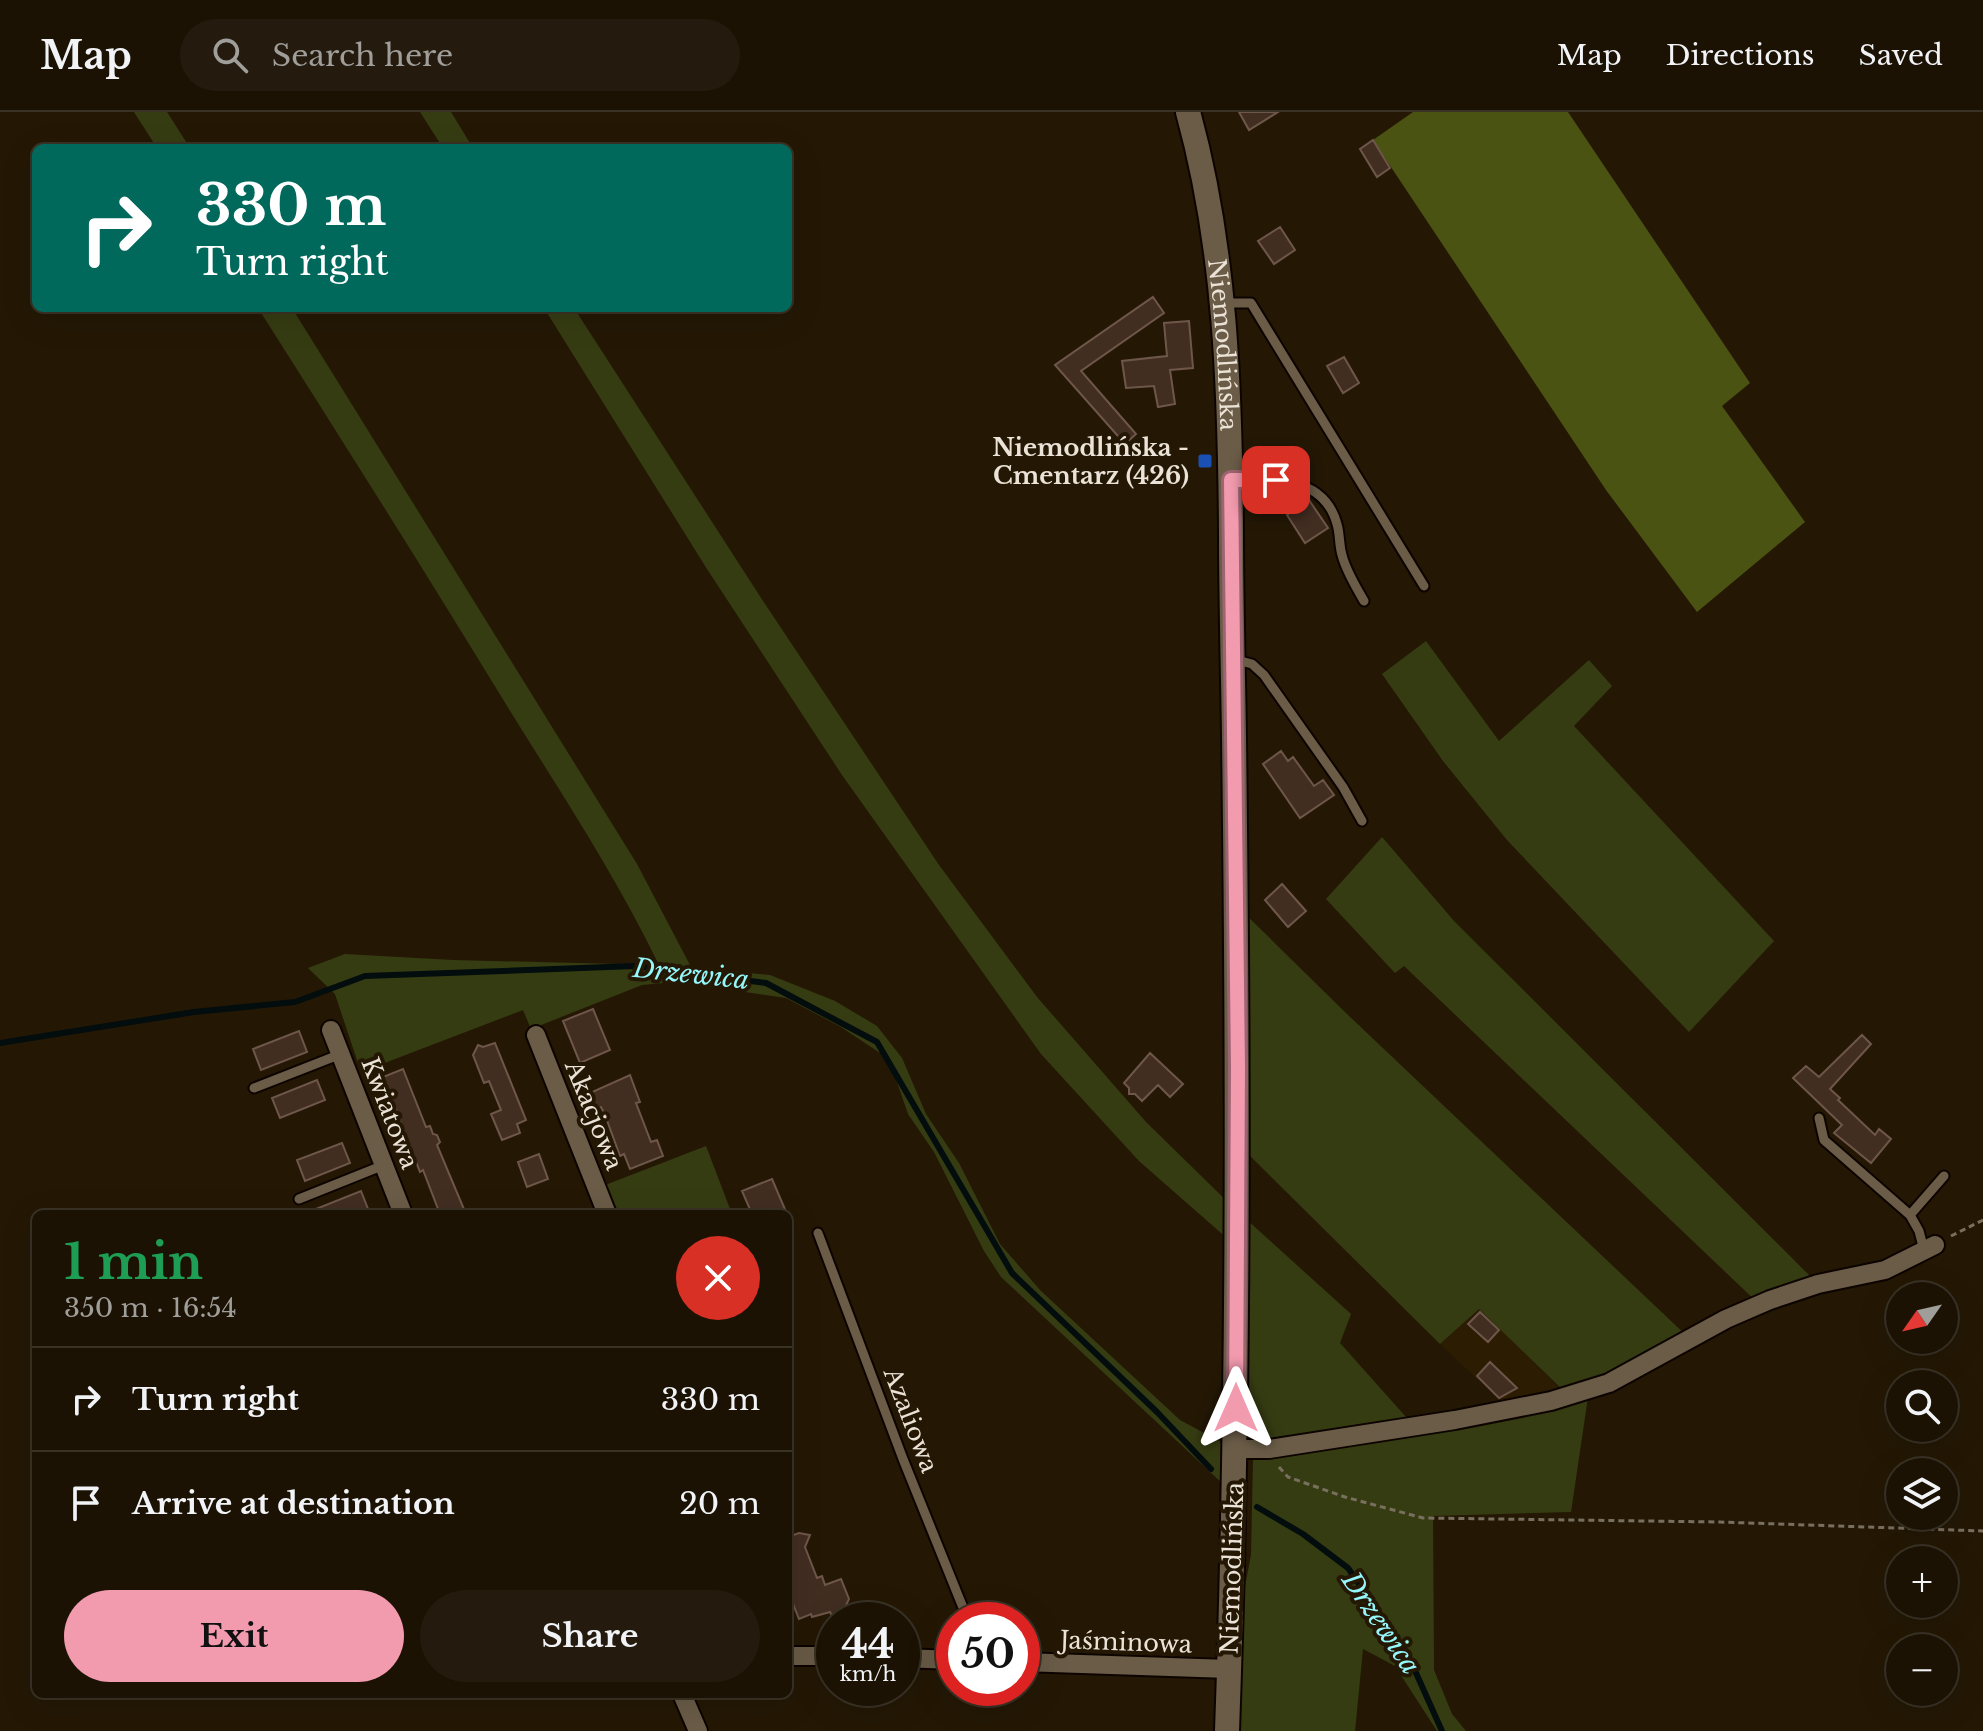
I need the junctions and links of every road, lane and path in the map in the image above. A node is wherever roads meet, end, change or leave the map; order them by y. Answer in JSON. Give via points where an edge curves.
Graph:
{"nodes":[{"id":1,"x":1188,"y":112,"type":"edge"},
{"id":2,"x":1222,"y":303,"type":"junction"},
{"id":3,"x":1231,"y":480,"type":"junction"},
{"id":4,"x":1424,"y":586,"type":"dead end"},
{"id":5,"x":1364,"y":601,"type":"dead end"},
{"id":6,"x":1233,"y":659,"type":"junction"},
{"id":7,"x":1362,"y":821,"type":"dead end"},
{"id":8,"x":331,"y":1030,"type":"dead end"},
{"id":9,"x":536,"y":1035,"type":"dead end"},
{"id":10,"x":341,"y":1054,"type":"junction"},
{"id":11,"x":254,"y":1088,"type":"dead end"},
{"id":12,"x":1819,"y":1118,"type":"dead end"},
{"id":13,"x":384,"y":1165,"type":"junction"},
{"id":14,"x":1944,"y":1176,"type":"dead end"},
{"id":15,"x":299,"y":1199,"type":"dead end"},
{"id":16,"x":401,"y":1210,"type":"edge"},
{"id":17,"x":605,"y":1210,"type":"edge"},
{"id":18,"x":1910,"y":1215,"type":"junction"},
{"id":19,"x":1983,"y":1220,"type":"edge"},
{"id":20,"x":818,"y":1233,"type":"dead end"},
{"id":21,"x":1930,"y":1248,"type":"junction"},
{"id":22,"x":1236,"y":1449,"type":"junction"},
{"id":23,"x":1263,"y":1449,"type":"junction"},
{"id":24,"x":1983,"y":1531,"type":"edge"},
{"id":25,"x":961,"y":1602,"type":"edge"},
{"id":26,"x":792,"y":1656,"type":"edge"},
{"id":27,"x":816,"y":1656,"type":"edge"},
{"id":28,"x":1040,"y":1663,"type":"edge"},
{"id":29,"x":1229,"y":1669,"type":"junction"},
{"id":30,"x":684,"y":1698,"type":"edge"},
{"id":31,"x":698,"y":1731,"type":"edge"},
{"id":32,"x":1227,"y":1731,"type":"edge"}],
"edges":[{"from":1,"to":2,"type":"main road","name":"Niemodlińska","via":[[1220,265]]},
{"from":2,"to":3,"type":"main road","name":"Niemodlińska"},
{"from":2,"to":4,"type":"lane","via":[[1251,303]]},
{"from":3,"to":5,"type":"lane","via":[[1293,483],[1326,501],[1337,523],[1342,557]]},
{"from":3,"to":6,"type":"main road","name":"Niemodlińska"},
{"from":6,"to":7,"type":"lane","via":[[1252,664],[1264,675]]},
{"from":6,"to":22,"type":"main road","name":"Niemodlińska"},
{"from":8,"to":10,"type":"street","name":"Kwiatowa"},
{"from":9,"to":17,"type":"street","name":"Akacjowa"},
{"from":10,"to":11,"type":"lane"},
{"from":10,"to":13,"type":"street","name":"Kwiatowa"},
{"from":12,"to":18,"type":"lane","via":[[1824,1140]]},
{"from":13,"to":15,"type":"lane"},
{"from":13,"to":16,"type":"street","name":"Kwiatowa"},
{"from":14,"to":18,"type":"lane"},
{"from":18,"to":21,"type":"lane"},
{"from":19,"to":21,"type":"path"},
{"from":20,"to":25,"type":"lane","name":"Azaliowa"},
{"from":21,"to":23,"type":"street","via":[[1885,1270],[1770,1300],[1609,1383],[1455,1420]]},
{"from":22,"to":23,"type":"street"},
{"from":22,"to":29,"type":"main road","name":"Niemodlińska"},
{"from":23,"to":24,"type":"path","via":[[1288,1477],[1423,1518]]},
{"from":26,"to":27,"type":"street"},
{"from":28,"to":29,"type":"street","name":"Jaśminowa"},
{"from":29,"to":32,"type":"main road","name":"Niemodlińska"},
{"from":30,"to":31,"type":"street"}]}
